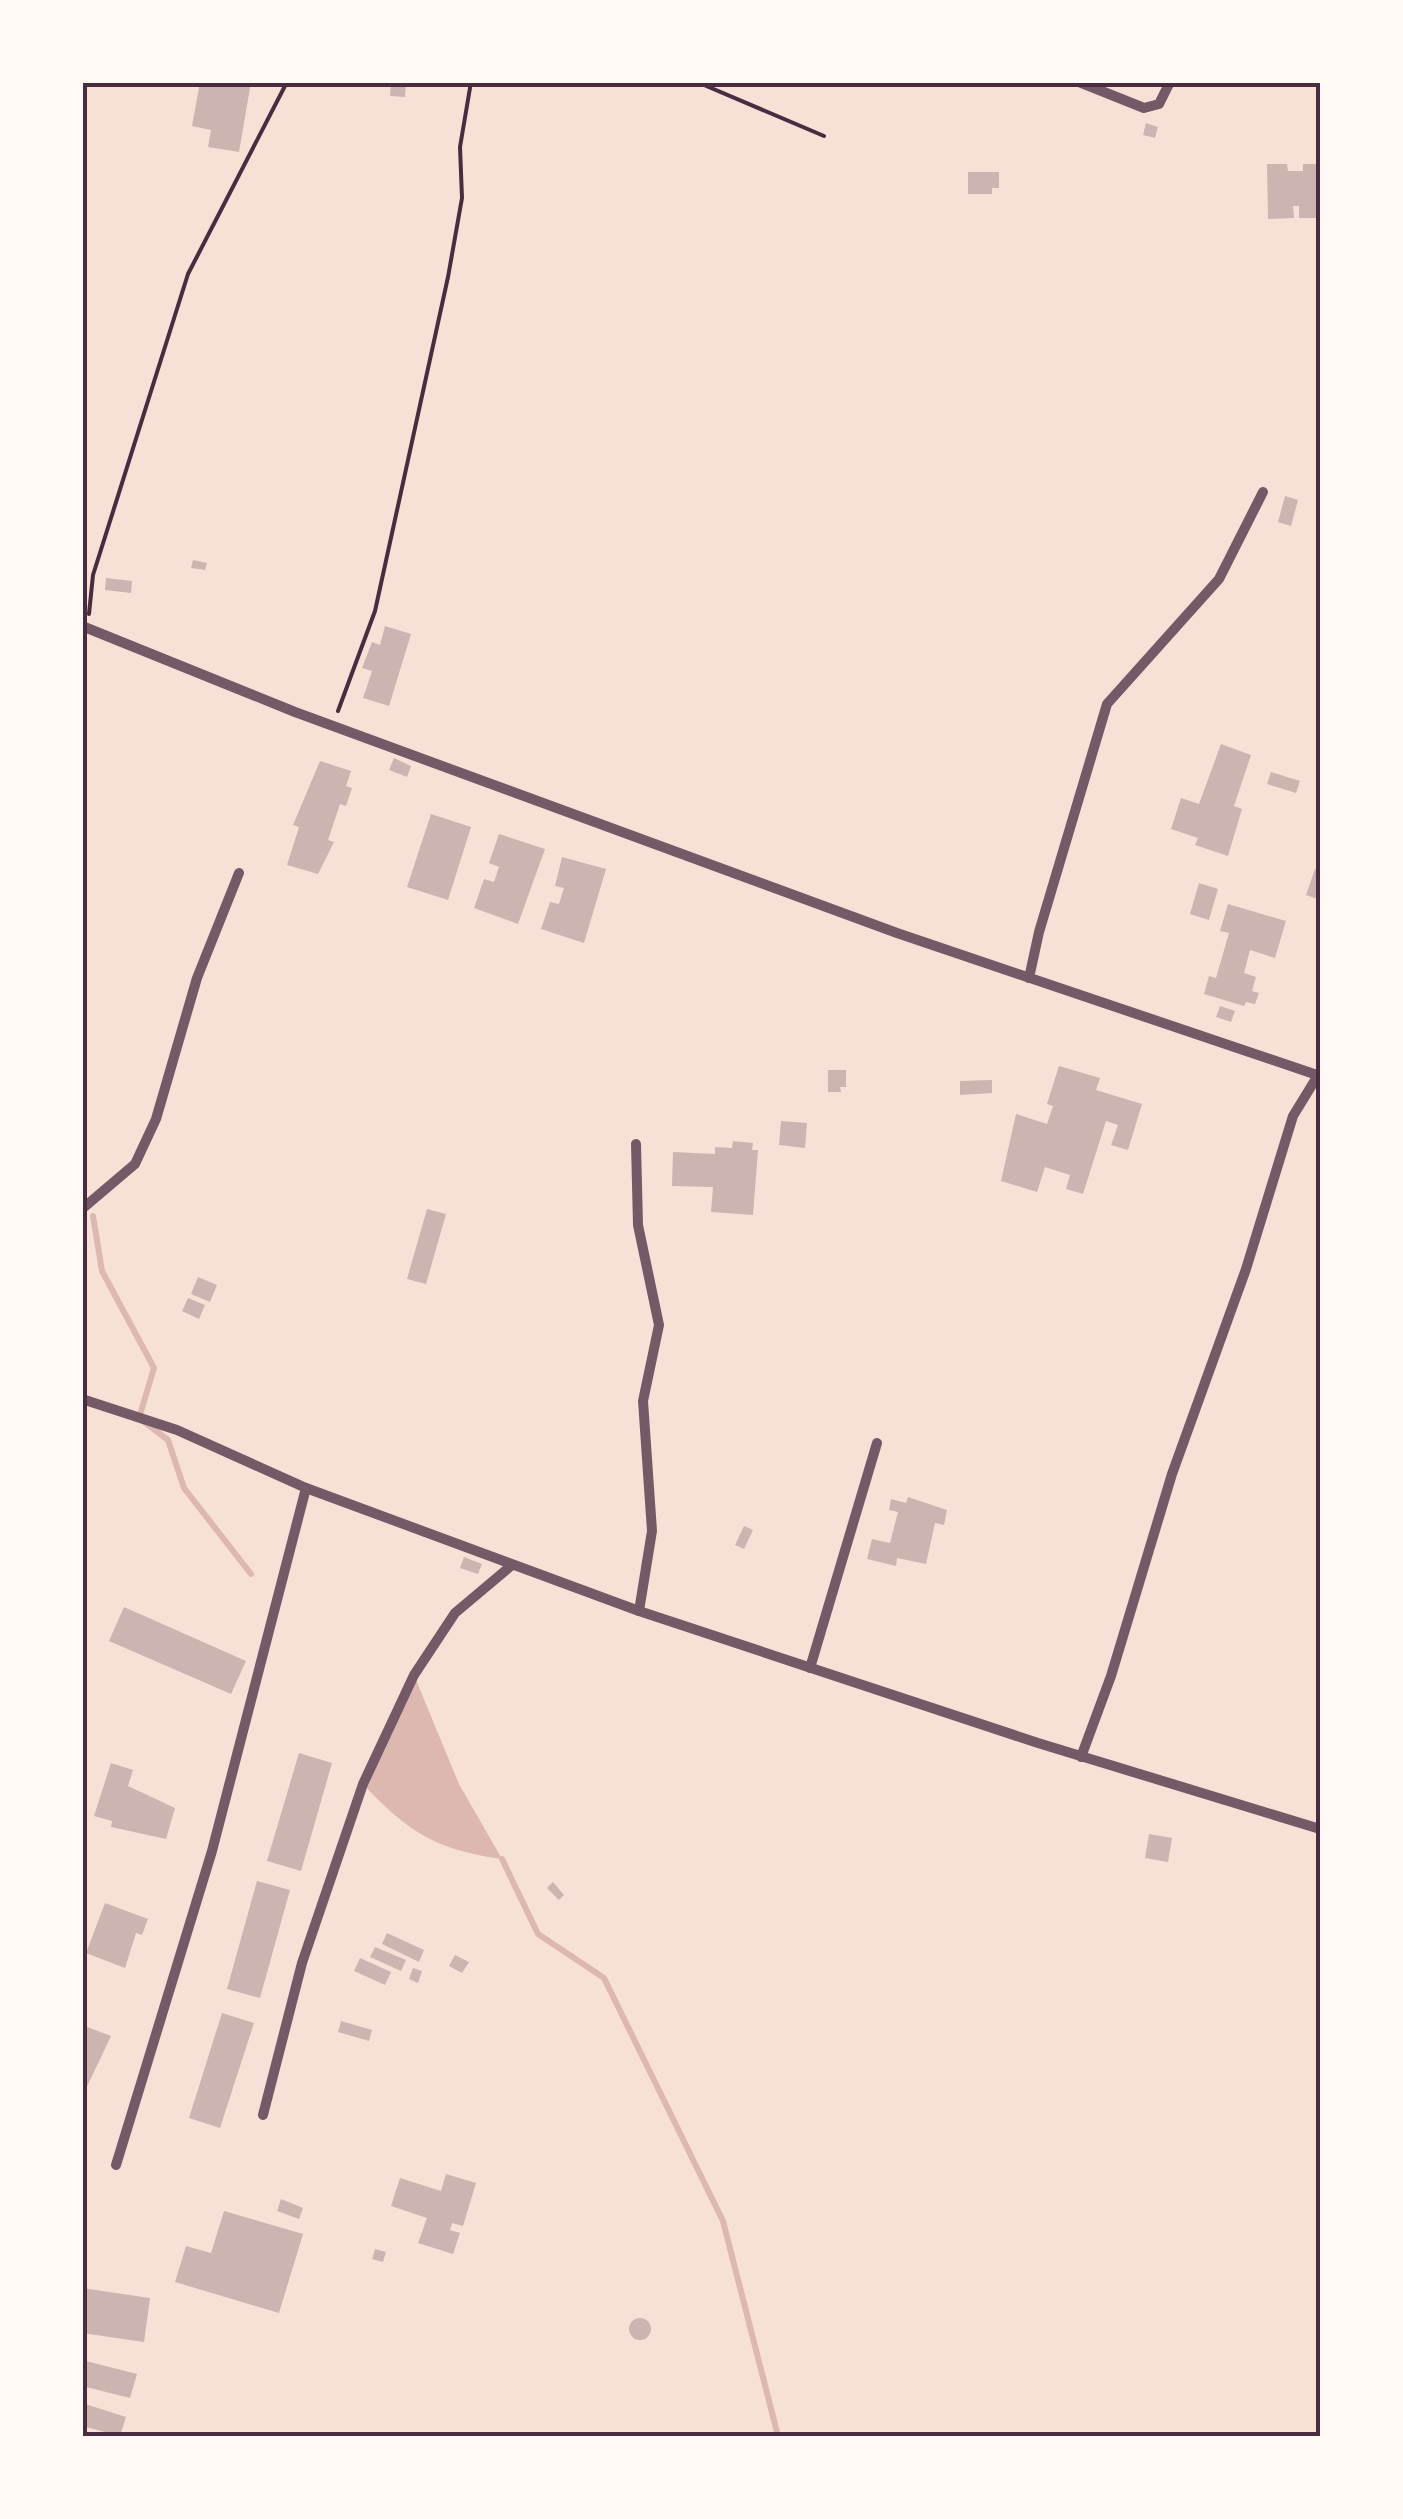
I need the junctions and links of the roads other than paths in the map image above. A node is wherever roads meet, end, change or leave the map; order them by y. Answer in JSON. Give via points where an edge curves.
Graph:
{"nodes":[{"id":1,"x":1078,"y":82,"type":"edge"},
{"id":2,"x":1170,"y":82,"type":"edge"},
{"id":3,"x":1263,"y":492,"type":"dead end"},
{"id":4,"x":85,"y":628,"type":"edge"},
{"id":5,"x":239,"y":873,"type":"dead end"},
{"id":6,"x":1029,"y":978,"type":"junction"},
{"id":7,"x":1320,"y":1074,"type":"edge"},
{"id":8,"x":636,"y":1144,"type":"dead end"},
{"id":9,"x":82,"y":1209,"type":"edge"},
{"id":10,"x":82,"y":1400,"type":"edge"},
{"id":11,"x":878,"y":1444,"type":"dead end"},
{"id":12,"x":306,"y":1488,"type":"junction"},
{"id":13,"x":512,"y":1565,"type":"junction"},
{"id":14,"x":639,"y":1611,"type":"junction"},
{"id":15,"x":810,"y":1668,"type":"junction"},
{"id":16,"x":1081,"y":1757,"type":"junction"},
{"id":17,"x":1320,"y":1829,"type":"edge"},
{"id":18,"x":264,"y":2115,"type":"dead end"},
{"id":19,"x":116,"y":2165,"type":"dead end"}],
"edges":[{"from":1,"to":2,"type":"street","via":[[1144,108],[1159,104]]},
{"from":3,"to":6,"type":"street","via":[[1219,579],[1107,704]]},
{"from":4,"to":6,"type":"street","via":[[332,725]]},
{"from":5,"to":9,"type":"street","via":[[135,1164]]},
{"from":6,"to":7,"type":"street"},
{"from":7,"to":16,"type":"street","via":[[1292,1116]]},
{"from":8,"to":14,"type":"street","via":[[638,1225],[659,1325],[643,1401],[652,1531]]},
{"from":10,"to":12,"type":"street","via":[[177,1430]]},
{"from":11,"to":15,"type":"street"},
{"from":12,"to":13,"type":"street"},
{"from":12,"to":19,"type":"street","via":[[212,1851]]},
{"from":13,"to":14,"type":"street"},
{"from":13,"to":18,"type":"street","via":[[456,1613],[414,1676],[364,1784],[302,1962]]},
{"from":14,"to":15,"type":"street"},
{"from":15,"to":16,"type":"street"},
{"from":16,"to":17,"type":"street"}]}
